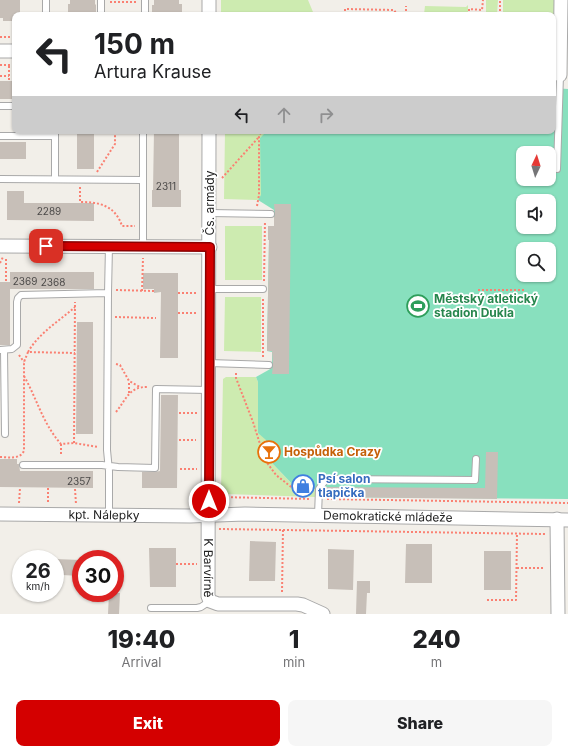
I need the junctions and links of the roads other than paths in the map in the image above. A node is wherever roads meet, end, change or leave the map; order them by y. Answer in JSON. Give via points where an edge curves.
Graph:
{"nodes":[{"id":1,"x":46,"y":0,"type":"edge"},
{"id":2,"x":209,"y":0,"type":"edge"},
{"id":3,"x":561,"y":0,"type":"edge"},
{"id":4,"x":101,"y":1,"type":"edge"},
{"id":5,"x":145,"y":1,"type":"edge"},
{"id":6,"x":46,"y":12,"type":"edge"},
{"id":7,"x":101,"y":12,"type":"edge"},
{"id":8,"x":145,"y":12,"type":"edge"},
{"id":9,"x":209,"y":12,"type":"edge"},
{"id":10,"x":0,"y":51,"type":"edge"},
{"id":11,"x":12,"y":51,"type":"edge"},
{"id":12,"x":560,"y":75,"type":"edge"},
{"id":13,"x":0,"y":106,"type":"edge"},
{"id":14,"x":12,"y":106,"type":"edge"},
{"id":15,"x":55,"y":134,"type":"edge"},
{"id":16,"x":143,"y":134,"type":"edge"},
{"id":17,"x":209,"y":134,"type":"edge"},
{"id":18,"x":0,"y":136,"type":"edge"},
{"id":19,"x":557,"y":169,"type":"dead end"},
{"id":20,"x":0,"y":179,"type":"edge"},
{"id":21,"x":55,"y":180,"type":"junction"},
{"id":22,"x":142,"y":180,"type":"junction"},
{"id":23,"x":210,"y":213,"type":"junction"},
{"id":24,"x":271,"y":214,"type":"dead end"},
{"id":25,"x":108,"y":246,"type":"junction"},
{"id":26,"x":143,"y":247,"type":"junction"},
{"id":27,"x":210,"y":247,"type":"junction"},
{"id":28,"x":3,"y":249,"type":"edge"},
{"id":29,"x":263,"y":289,"type":"dead end"},
{"id":30,"x":204,"y":291,"type":"junction"},
{"id":31,"x":108,"y":292,"type":"junction"},
{"id":32,"x":2,"y":350,"type":"edge"},
{"id":33,"x":209,"y":363,"type":"junction"},
{"id":34,"x":269,"y":365,"type":"dead end"},
{"id":35,"x":209,"y":390,"type":"junction"},
{"id":36,"x":5,"y":434,"type":"dead end"},
{"id":37,"x":476,"y":459,"type":"dead end"},
{"id":38,"x":23,"y":465,"type":"dead end"},
{"id":39,"x":109,"y":466,"type":"junction"},
{"id":40,"x":0,"y":514,"type":"edge"},
{"id":41,"x":109,"y":515,"type":"junction"},
{"id":42,"x":208,"y":515,"type":"junction"},
{"id":43,"x":318,"y":515,"type":"junction"},
{"id":44,"x":562,"y":520,"type":"edge"},
{"id":45,"x":210,"y":601,"type":"junction"},
{"id":46,"x":151,"y":608,"type":"dead end"},
{"id":47,"x":323,"y":614,"type":"edge"},
{"id":48,"x":558,"y":614,"type":"edge"}],
"edges":[{"from":1,"to":6,"type":"lane"},
{"from":2,"to":9,"type":"street"},
{"from":3,"to":12,"type":"street"},
{"from":4,"to":7,"type":"lane"},
{"from":5,"to":8,"type":"lane"},
{"from":10,"to":11,"type":"street"},
{"from":12,"to":19,"type":"lane"},
{"from":13,"to":14,"type":"lane"},
{"from":15,"to":18,"type":"lane"},
{"from":15,"to":21,"type":"lane"},
{"from":16,"to":22,"type":"lane"},
{"from":17,"to":23,"type":"street","name":"Čs. armády"},
{"from":20,"to":21,"type":"lane"},
{"from":21,"to":22,"type":"lane"},
{"from":22,"to":26,"type":"lane"},
{"from":23,"to":24,"type":"lane"},
{"from":23,"to":27,"type":"street","name":"Čs. armády"},
{"from":25,"to":26,"type":"street"},
{"from":25,"to":28,"type":"street"},
{"from":25,"to":31,"type":"lane"},
{"from":26,"to":27,"type":"street"},
{"from":27,"to":30,"type":"street","name":"Čs. armády"},
{"from":29,"to":30,"type":"lane"},
{"from":30,"to":33,"type":"street","name":"Čs. armády"},
{"from":31,"to":32,"type":"lane","via":[[19,296],[17,345],[15,348]]},
{"from":31,"to":39,"type":"lane"},
{"from":32,"to":36,"type":"lane"},
{"from":33,"to":34,"type":"lane"},
{"from":33,"to":35,"type":"street","name":"Čs. armády"},
{"from":35,"to":39,"type":"lane","via":[[156,389],[155,468]]},
{"from":35,"to":42,"type":"street","name":"Čs. armády"},
{"from":37,"to":43,"type":"lane","via":[[475,480],[326,479],[319,489]]},
{"from":38,"to":39,"type":"lane"},
{"from":39,"to":41,"type":"lane"},
{"from":40,"to":41,"type":"street","name":"kpt. Nálepky"},
{"from":41,"to":42,"type":"street","name":"kpt. Nálepky"},
{"from":42,"to":43,"type":"street","name":"Demokratické mládeže"},
{"from":42,"to":45,"type":"street","name":"K Barvírně","via":[[207,590]]},
{"from":43,"to":44,"type":"street","name":"Demokratické mládeže"},
{"from":44,"to":48,"type":"street","via":[[557,535]]},
{"from":45,"to":46,"type":"lane","via":[[197,608]]},
{"from":45,"to":47,"type":"street","name":"K Barvírně","via":[[218,604],[303,605]]}]}
